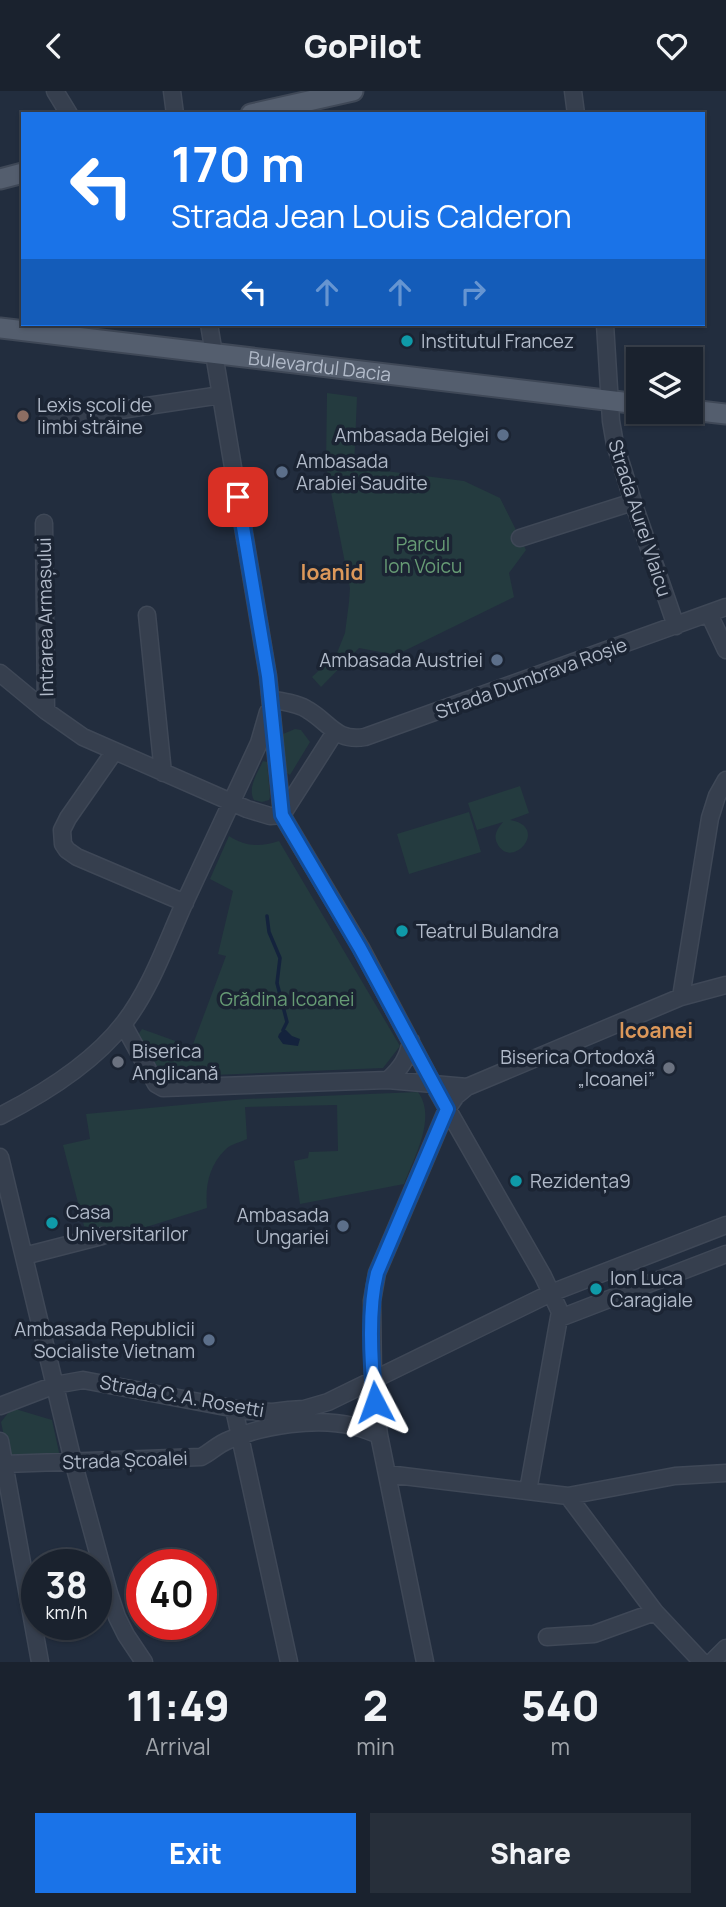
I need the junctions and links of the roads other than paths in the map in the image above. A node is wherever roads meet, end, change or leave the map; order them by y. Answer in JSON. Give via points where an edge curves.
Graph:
{"nodes":[{"id":1,"x":55,"y":91,"type":"edge"},
{"id":2,"x":172,"y":91,"type":"edge"},
{"id":3,"x":353,"y":91,"type":"edge"},
{"id":4,"x":573,"y":91,"type":"edge"},
{"id":5,"x":292,"y":97,"type":"edge"},
{"id":6,"x":68,"y":112,"type":"edge"},
{"id":7,"x":175,"y":112,"type":"edge"},
{"id":8,"x":256,"y":112,"type":"edge"},
{"id":9,"x":576,"y":112,"type":"edge"},
{"id":10,"x":21,"y":174,"type":"edge"},
{"id":11,"x":0,"y":179,"type":"edge"},
{"id":12,"x":209,"y":326,"type":"edge"},
{"id":13,"x":605,"y":326,"type":"edge"},
{"id":14,"x":0,"y":328,"type":"edge"},
{"id":15,"x":214,"y":354,"type":"junction"},
{"id":16,"x":221,"y":395,"type":"junction"},
{"id":17,"x":610,"y":401,"type":"junction"},
{"id":18,"x":626,"y":403,"type":"edge"},
{"id":19,"x":703,"y":411,"type":"edge"},
{"id":20,"x":726,"y":414,"type":"edge"},
{"id":21,"x":47,"y":421,"type":"dead end"},
{"id":22,"x":633,"y":502,"type":"junction"},
{"id":23,"x":44,"y":523,"type":"dead end"},
{"id":24,"x":520,"y":538,"type":"dead end"},
{"id":25,"x":726,"y":607,"type":"edge"},
{"id":26,"x":709,"y":614,"type":"junction"},
{"id":27,"x":147,"y":615,"type":"dead end"},
{"id":28,"x":676,"y":627,"type":"junction"},
{"id":29,"x":726,"y":650,"type":"edge"},
{"id":30,"x":0,"y":673,"type":"edge"},
{"id":31,"x":271,"y":699,"type":"junction"},
{"id":32,"x":46,"y":711,"type":"junction"},
{"id":33,"x":335,"y":732,"type":"junction"},
{"id":34,"x":114,"y":752,"type":"junction"},
{"id":35,"x":163,"y":773,"type":"junction"},
{"id":36,"x":726,"y":780,"type":"edge"},
{"id":37,"x":231,"y":802,"type":"junction"},
{"id":38,"x":282,"y":815,"type":"junction"},
{"id":39,"x":185,"y":903,"type":"junction"},
{"id":40,"x":726,"y":985,"type":"edge"},
{"id":41,"x":681,"y":997,"type":"junction"},
{"id":42,"x":123,"y":1024,"type":"junction"},
{"id":43,"x":411,"y":1041,"type":"junction"},
{"id":44,"x":388,"y":1080,"type":"junction"},
{"id":45,"x":432,"y":1083,"type":"junction"},
{"id":46,"x":467,"y":1087,"type":"junction"},
{"id":47,"x":447,"y":1109,"type":"junction"},
{"id":48,"x":0,"y":1116,"type":"edge"},
{"id":49,"x":0,"y":1157,"type":"edge"},
{"id":50,"x":726,"y":1225,"type":"edge"},
{"id":51,"x":102,"y":1235,"type":"dead end"},
{"id":52,"x":726,"y":1254,"type":"edge"},
{"id":53,"x":24,"y":1256,"type":"junction"},
{"id":54,"x":551,"y":1293,"type":"junction"},
{"id":55,"x":560,"y":1318,"type":"junction"},
{"id":56,"x":373,"y":1381,"type":"junction"},
{"id":57,"x":55,"y":1385,"type":"junction"},
{"id":58,"x":0,"y":1406,"type":"edge"},
{"id":59,"x":234,"y":1409,"type":"junction"},
{"id":60,"x":240,"y":1436,"type":"junction"},
{"id":61,"x":379,"y":1436,"type":"junction"},
{"id":62,"x":0,"y":1441,"type":"edge"},
{"id":63,"x":73,"y":1461,"type":"junction"},
{"id":64,"x":4,"y":1464,"type":"junction"},
{"id":65,"x":726,"y":1473,"type":"edge"},
{"id":66,"x":387,"y":1474,"type":"junction"},
{"id":67,"x":528,"y":1491,"type":"junction"},
{"id":68,"x":568,"y":1496,"type":"junction"},
{"id":69,"x":655,"y":1612,"type":"junction"},
{"id":70,"x":547,"y":1637,"type":"dead end"},
{"id":71,"x":726,"y":1648,"type":"edge"},
{"id":72,"x":40,"y":1662,"type":"edge"},
{"id":73,"x":145,"y":1662,"type":"edge"},
{"id":74,"x":289,"y":1662,"type":"edge"},
{"id":75,"x":425,"y":1662,"type":"edge"},
{"id":76,"x":702,"y":1662,"type":"edge"},
{"id":77,"x":712,"y":1662,"type":"edge"}],
"edges":[{"from":1,"to":6,"type":"street"},
{"from":2,"to":7,"type":"street"},
{"from":3,"to":5,"type":"main road"},
{"from":4,"to":9,"type":"street"},
{"from":5,"to":8,"type":"main road"},
{"from":10,"to":11,"type":"main road"},
{"from":12,"to":15,"type":"street"},
{"from":13,"to":17,"type":"street","name":"Strada Aurel Vlaicu"},
{"from":14,"to":15,"type":"main road","name":"Bulevardul Dacia"},
{"from":15,"to":16,"type":"street"},
{"from":15,"to":17,"type":"main road","name":"Bulevardul Dacia"},
{"from":16,"to":21,"type":"street"},
{"from":16,"to":31,"type":"street"},
{"from":17,"to":18,"type":"main road","name":"Bulevardul Dacia"},
{"from":17,"to":22,"type":"street","name":"Strada Aurel Vlaicu","via":[[615,444]]},
{"from":19,"to":20,"type":"main road"},
{"from":22,"to":24,"type":"street"},
{"from":22,"to":28,"type":"street","name":"Strada Aurel Vlaicu"},
{"from":23,"to":32,"type":"street","name":"Intrarea Armașului"},
{"from":25,"to":26,"type":"street","name":"Strada Dumbrava Roșie"},
{"from":26,"to":28,"type":"street","name":"Strada Dumbrava Roșie"},
{"from":26,"to":29,"type":"street"},
{"from":27,"to":35,"type":"street"},
{"from":28,"to":33,"type":"street","name":"Strada Dumbrava Roșie","via":[[365,737],[349,738]]},
{"from":30,"to":32,"type":"street"},
{"from":31,"to":33,"type":"street","via":[[305,708]]},
{"from":31,"to":37,"type":"street","via":[[262,735]]},
{"from":31,"to":38,"type":"street"},
{"from":32,"to":34,"type":"street"},
{"from":33,"to":38,"type":"street"},
{"from":34,"to":35,"type":"street"},
{"from":34,"to":39,"type":"street","via":[[65,824],[64,844],[77,857]]},
{"from":35,"to":37,"type":"street"},
{"from":36,"to":41,"type":"street","via":[[710,818]]},
{"from":37,"to":38,"type":"street","via":[[270,816]]},
{"from":37,"to":39,"type":"street"},
{"from":38,"to":43,"type":"street"},
{"from":39,"to":42,"type":"street"},
{"from":40,"to":41,"type":"street"},
{"from":41,"to":46,"type":"street"},
{"from":42,"to":44,"type":"street","via":[[163,1089]]},
{"from":42,"to":48,"type":"street","via":[[71,1073]]},
{"from":43,"to":44,"type":"street","via":[[407,1058]]},
{"from":43,"to":45,"type":"street"},
{"from":44,"to":45,"type":"street"},
{"from":45,"to":46,"type":"street"},
{"from":45,"to":47,"type":"street"},
{"from":46,"to":47,"type":"street"},
{"from":47,"to":54,"type":"street"},
{"from":47,"to":56,"type":"street","via":[[377,1273],[372,1301]]},
{"from":49,"to":53,"type":"street"},
{"from":50,"to":54,"type":"street","name":"Strada C. A. Rosetti"},
{"from":51,"to":53,"type":"street"},
{"from":52,"to":55,"type":"street"},
{"from":53,"to":57,"type":"street"},
{"from":54,"to":55,"type":"street"},
{"from":54,"to":56,"type":"street","name":"Strada C. A. Rosetti"},
{"from":55,"to":67,"type":"street"},
{"from":56,"to":59,"type":"street","name":"Strada C. A. Rosetti","via":[[304,1409]]},
{"from":56,"to":61,"type":"street"},
{"from":57,"to":58,"type":"street","name":"Strada C. A. Rosetti"},
{"from":57,"to":59,"type":"street","name":"Strada C. A. Rosetti","via":[[90,1381]]},
{"from":57,"to":63,"type":"street"},
{"from":59,"to":60,"type":"street"},
{"from":60,"to":61,"type":"street","name":"Strada Școalei","via":[[318,1423],[356,1426]]},
{"from":60,"to":63,"type":"street","name":"Strada Școalei","via":[[201,1457]]},
{"from":60,"to":74,"type":"street"},
{"from":61,"to":66,"type":"street"},
{"from":62,"to":64,"type":"street"},
{"from":63,"to":64,"type":"street","name":"Strada Școalei"},
{"from":63,"to":73,"type":"street","via":[[108,1594]]},
{"from":64,"to":72,"type":"street"},
{"from":65,"to":68,"type":"street","via":[[675,1476]]},
{"from":66,"to":67,"type":"street"},
{"from":66,"to":75,"type":"street"},
{"from":67,"to":68,"type":"street"},
{"from":68,"to":69,"type":"street"},
{"from":69,"to":70,"type":"street","via":[[594,1634]]},
{"from":69,"to":76,"type":"street"},
{"from":71,"to":77,"type":"street"}]}
